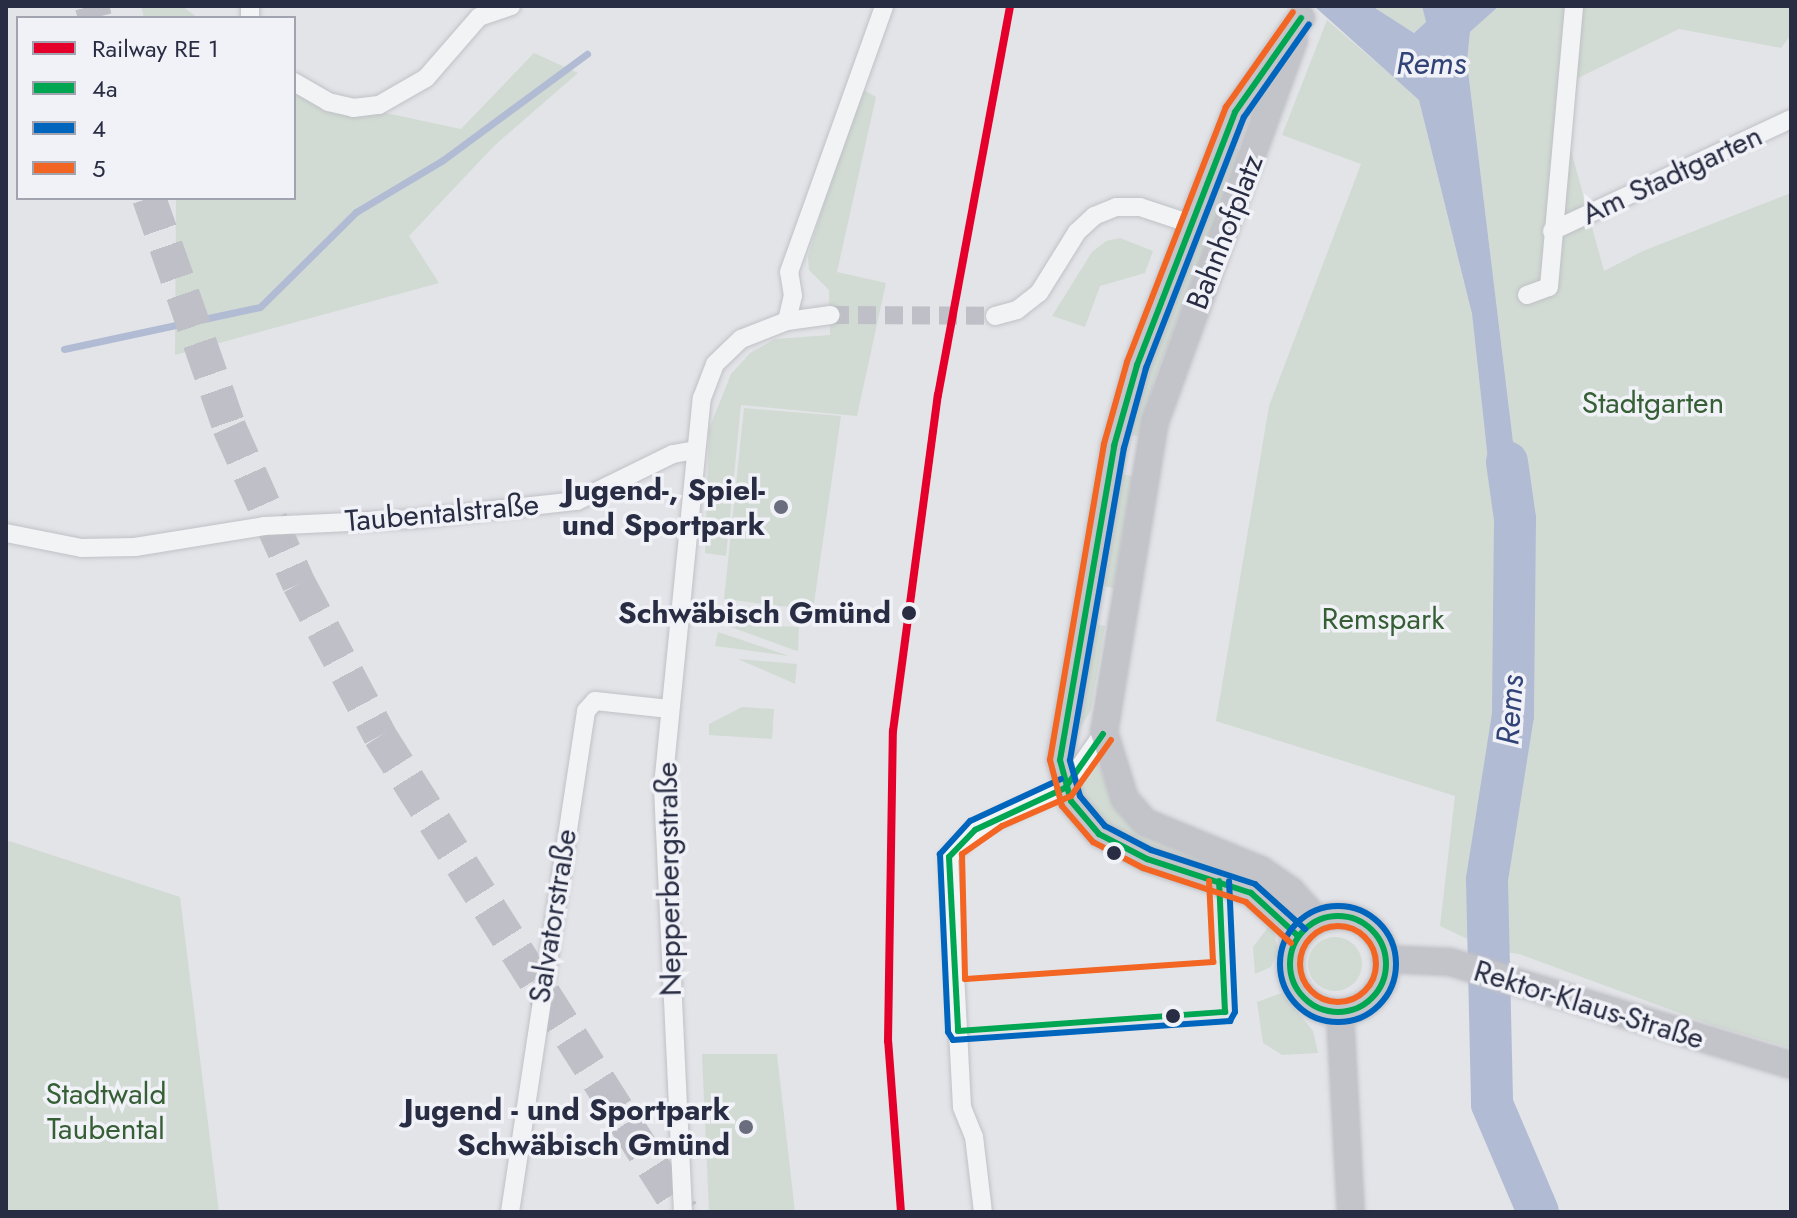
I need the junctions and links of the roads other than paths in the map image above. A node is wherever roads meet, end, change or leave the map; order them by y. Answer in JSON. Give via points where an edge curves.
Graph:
{"nodes":[{"id":1,"x":511,"y":6,"type":"edge"},
{"id":2,"x":884,"y":6,"type":"edge"},
{"id":3,"x":1304,"y":12,"type":"edge"},
{"id":4,"x":1573,"y":12,"type":"edge"},
{"id":5,"x":296,"y":83,"type":"edge"},
{"id":6,"x":1791,"y":119,"type":"edge"},
{"id":7,"x":1191,"y":224,"type":"junction"},
{"id":8,"x":1552,"y":231,"type":"junction"},
{"id":9,"x":1527,"y":295,"type":"dead end"},
{"id":10,"x":831,"y":315,"type":"tunnel mouth"},
{"id":11,"x":995,"y":316,"type":"tunnel mouth"},
{"id":12,"x":787,"y":321,"type":"junction"},
{"id":13,"x":696,"y":450,"type":"junction"},
{"id":14,"x":6,"y":533,"type":"edge"},
{"id":15,"x":670,"y":709,"type":"junction"},
{"id":16,"x":1104,"y":732,"type":"junction"},
{"id":17,"x":1065,"y":788,"type":"junction"},
{"id":18,"x":1308,"y":928,"type":"junction"},
{"id":19,"x":1385,"y":959,"type":"junction"},
{"id":20,"x":1340,"y":1012,"type":"junction"},
{"id":21,"x":1791,"y":1065,"type":"edge"},
{"id":22,"x":510,"y":1212,"type":"edge"},
{"id":23,"x":683,"y":1212,"type":"edge"},
{"id":24,"x":983,"y":1212,"type":"edge"},
{"id":25,"x":1351,"y":1212,"type":"edge"}],
"edges":[{"from":1,"to":5,"type":"street","via":[[479,17],[426,78],[379,105],[353,108],[328,102]]},
{"from":2,"to":12,"type":"street","via":[[789,272],[793,296]]},
{"from":3,"to":7,"type":"main road","name":"Bahnhofplatz","via":[[1235,112]]},
{"from":3,"to":16,"type":"main road","name":"Bahnhofplatz","via":[[1155,421]]},
{"from":4,"to":8,"type":"street","name":"Am Stadtgarten"},
{"from":6,"to":8,"type":"street","name":"Am Stadtgarten"},
{"from":7,"to":11,"type":"street","via":[[1140,207],[1116,207],[1094,216],[1077,232],[1039,293],[1017,310]]},
{"from":7,"to":17,"type":"main road","name":"Bahnhofplatz","via":[[1117,433],[1062,730]]},
{"from":8,"to":9,"type":"street","name":"Am Stadtgarten","via":[[1549,287]]},
{"from":10,"to":12,"type":"street"},
{"from":12,"to":13,"type":"street","via":[[741,339],[715,364],[702,398]]},
{"from":13,"to":14,"type":"street","name":"Taubentalstraße","via":[[673,454],[577,501],[413,519],[264,526],[135,547],[82,548]]},
{"from":13,"to":15,"type":"street","name":"Nepperbergstraße"},
{"from":15,"to":22,"type":"street","name":"Salvatorstraße","via":[[595,701],[586,711]]},
{"from":15,"to":23,"type":"street","name":"Nepperbergstraße","via":[[662,846]]},
{"from":16,"to":17,"type":"street","name":"Bahnhofplatz"},
{"from":16,"to":18,"type":"main road","name":"Bahnhofplatz","via":[[1125,799],[1145,822],[1261,870],[1291,891]]},
{"from":17,"to":18,"type":"main road","via":[[1099,834],[1147,859],[1251,893]]},
{"from":17,"to":24,"type":"street","via":[[975,830],[949,857],[962,1107],[974,1137]]},
{"from":18,"to":19,"type":"main road","via":[[1341,916],[1364,924],[1379,939]]},
{"from":18,"to":20,"type":"main road","via":[[1290,966],[1298,991],[1310,1003]]},
{"from":19,"to":20,"type":"main road","via":[[1383,978],[1370,1000]]},
{"from":19,"to":21,"type":"main road","name":"Rektor-Klaus-Straße","via":[[1429,958]]},
{"from":20,"to":25,"type":"main road"}]}
